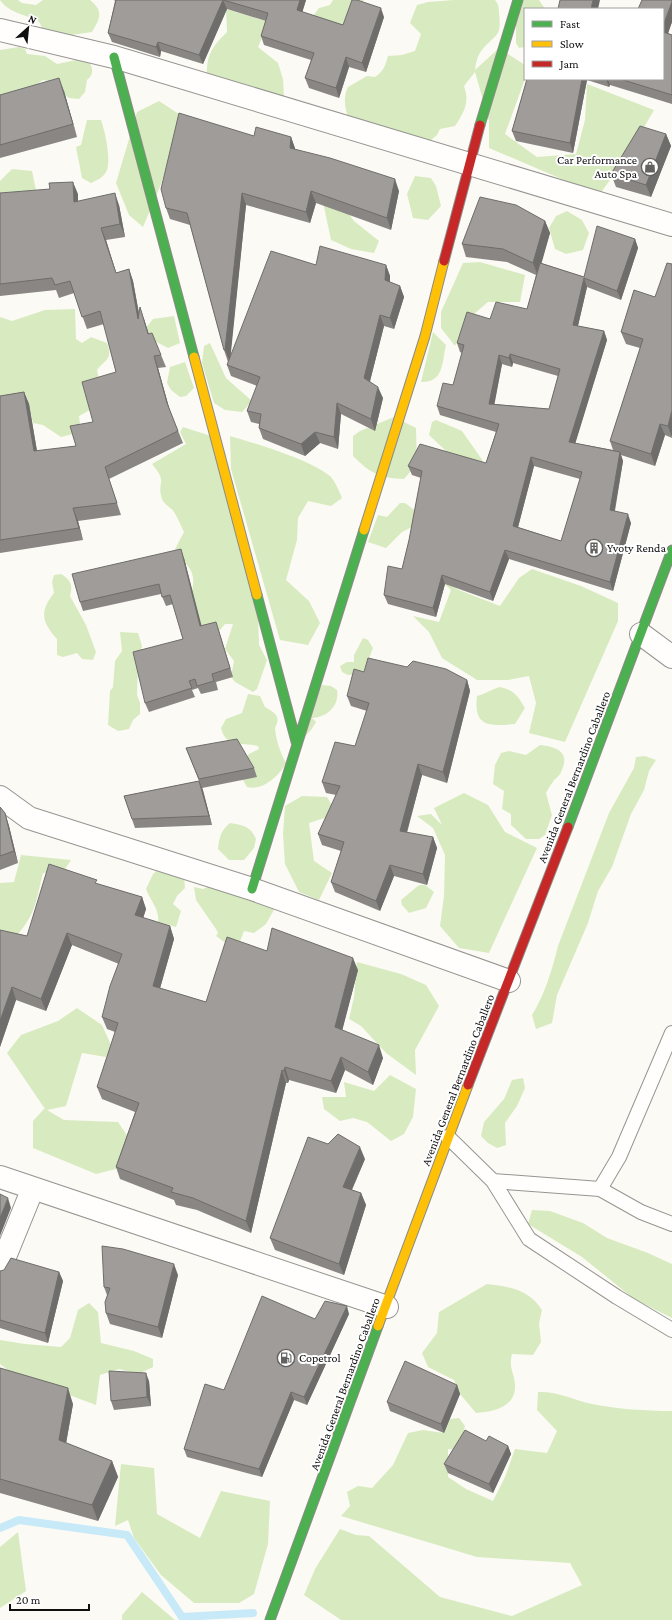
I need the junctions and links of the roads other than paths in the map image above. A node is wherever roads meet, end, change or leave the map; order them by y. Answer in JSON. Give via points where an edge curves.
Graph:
{"nodes":[{"id":1,"x":518,"y":0,"type":"edge"},
{"id":2,"x":0,"y":30,"type":"edge"},
{"id":3,"x":114,"y":57,"type":"junction"},
{"id":4,"x":469,"y":164,"type":"junction"},
{"id":5,"x":672,"y":225,"type":"edge"},
{"id":6,"x":672,"y":550,"type":"edge"},
{"id":7,"x":641,"y":634,"type":"junction"},
{"id":8,"x":672,"y":657,"type":"edge"},
{"id":9,"x":297,"y":745,"type":"junction"},
{"id":10,"x":0,"y":797,"type":"edge"},
{"id":11,"x":252,"y":889,"type":"junction"},
{"id":12,"x":509,"y":981,"type":"junction"},
{"id":13,"x":672,"y":1033,"type":"edge"},
{"id":14,"x":448,"y":1137,"type":"junction"},
{"id":15,"x":0,"y":1177,"type":"edge"},
{"id":16,"x":492,"y":1181,"type":"junction"},
{"id":17,"x":33,"y":1188,"type":"junction"},
{"id":18,"x":600,"y":1189,"type":"junction"},
{"id":19,"x":672,"y":1224,"type":"edge"},
{"id":20,"x":0,"y":1270,"type":"edge"},
{"id":21,"x":386,"y":1307,"type":"junction"},
{"id":22,"x":672,"y":1330,"type":"edge"},
{"id":23,"x":270,"y":1620,"type":"edge"}],
"edges":[{"from":1,"to":4,"type":"street"},
{"from":2,"to":3,"type":"street"},
{"from":3,"to":4,"type":"street"},
{"from":3,"to":9,"type":"street"},
{"from":4,"to":5,"type":"street"},
{"from":4,"to":9,"type":"street","via":[[425,336]]},
{"from":6,"to":7,"type":"street","name":"Avenida General Bernardino Caballero"},
{"from":7,"to":8,"type":"street"},
{"from":7,"to":12,"type":"street","name":"Avenida General Bernardino Caballero"},
{"from":9,"to":11,"type":"street"},
{"from":10,"to":11,"type":"street","via":[[29,818]]},
{"from":11,"to":12,"type":"street"},
{"from":12,"to":14,"type":"street","name":"Avenida General Bernardino Caballero"},
{"from":13,"to":18,"type":"lane","via":[[619,1157]]},
{"from":14,"to":16,"type":"lane"},
{"from":14,"to":21,"type":"street","name":"Avenida General Bernardino Caballero"},
{"from":15,"to":17,"type":"street"},
{"from":16,"to":18,"type":"lane"},
{"from":16,"to":22,"type":"lane","via":[[529,1239]]},
{"from":17,"to":20,"type":"street"},
{"from":17,"to":21,"type":"street"},
{"from":18,"to":19,"type":"lane","via":[[642,1212]]},
{"from":21,"to":23,"type":"street","name":"Avenida General Bernardino Caballero"}]}
